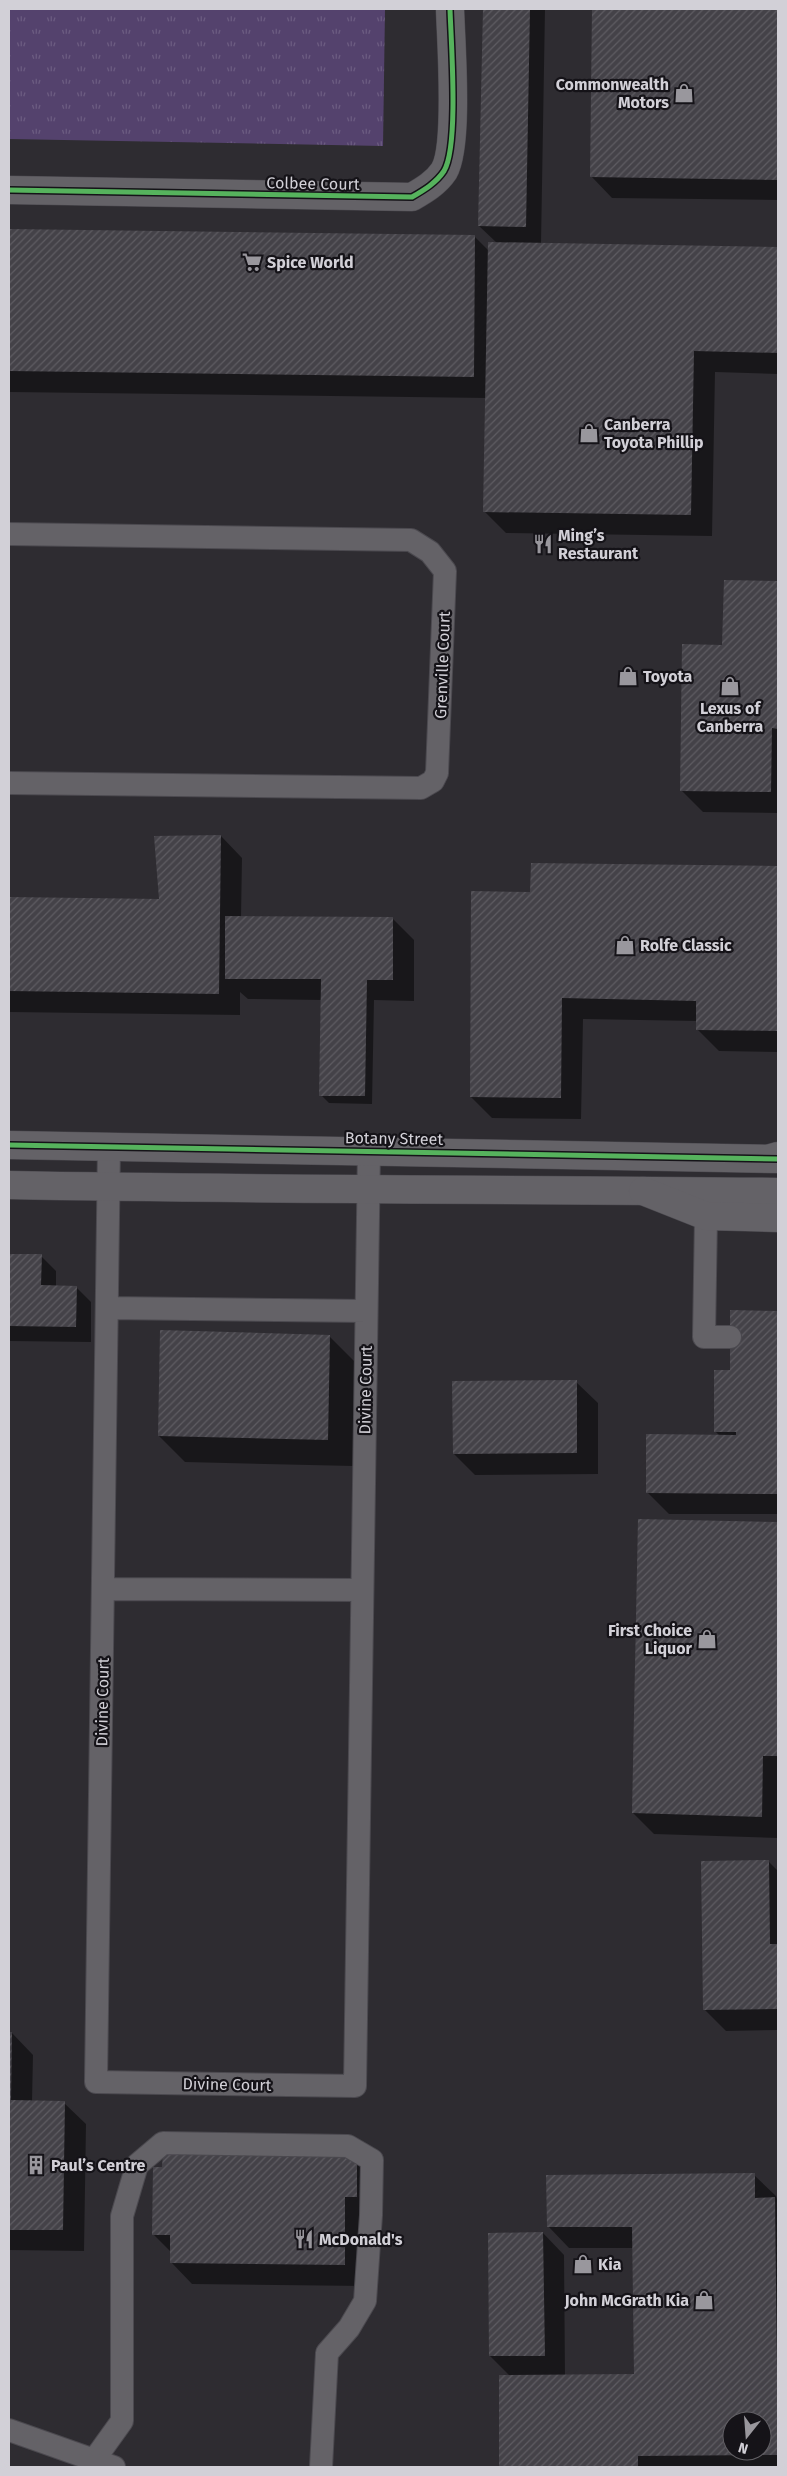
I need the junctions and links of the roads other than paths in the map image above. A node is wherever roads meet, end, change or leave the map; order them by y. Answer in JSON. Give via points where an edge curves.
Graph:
{"nodes":[{"id":1,"x":450,"y":9,"type":"edge"},
{"id":2,"x":9,"y":190,"type":"edge"},
{"id":3,"x":9,"y":534,"type":"edge"},
{"id":4,"x":9,"y":783,"type":"edge"},
{"id":5,"x":9,"y":1144,"type":"edge"},
{"id":6,"x":109,"y":1146,"type":"junction"},
{"id":7,"x":368,"y":1150,"type":"junction"},
{"id":8,"x":776,"y":1158,"type":"edge"},
{"id":9,"x":9,"y":1185,"type":"edge"},
{"id":10,"x":109,"y":1187,"type":"junction"},
{"id":11,"x":368,"y":1191,"type":"junction"},
{"id":12,"x":643,"y":1191,"type":"junction"},
{"id":13,"x":778,"y":1192,"type":"edge"},
{"id":14,"x":706,"y":1216,"type":"junction"},
{"id":15,"x":778,"y":1218,"type":"edge"},
{"id":16,"x":107,"y":1308,"type":"junction"},
{"id":17,"x":366,"y":1311,"type":"junction"},
{"id":18,"x":730,"y":1337,"type":"dead end"},
{"id":19,"x":103,"y":1589,"type":"junction"},
{"id":20,"x":362,"y":1590,"type":"junction"},
{"id":21,"x":9,"y":2430,"type":"edge"},
{"id":22,"x":104,"y":2464,"type":"edge"},
{"id":23,"x":321,"y":2467,"type":"edge"}],
"edges":[{"from":1,"to":2,"type":"street","name":"Colbee Court","via":[[452,147],[445,170],[433,185],[412,197]]},
{"from":3,"to":4,"type":"lane","name":"Grenville Court","via":[[411,540],[430,552],[445,571],[438,772],[433,781],[421,788]]},
{"from":5,"to":6,"type":"street","name":"Botany Street"},
{"from":6,"to":7,"type":"street","name":"Botany Street"},
{"from":6,"to":10,"type":"lane","name":"Divine Court"},
{"from":7,"to":8,"type":"street","name":"Botany Street"},
{"from":7,"to":11,"type":"lane","name":"Divine Court"},
{"from":9,"to":10,"type":"street"},
{"from":10,"to":11,"type":"street"},
{"from":10,"to":16,"type":"lane","name":"Divine Court"},
{"from":11,"to":12,"type":"street"},
{"from":11,"to":17,"type":"lane","name":"Divine Court"},
{"from":12,"to":13,"type":"street"},
{"from":12,"to":14,"type":"street"},
{"from":14,"to":15,"type":"street"},
{"from":14,"to":18,"type":"lane","via":[[704,1336]]},
{"from":16,"to":17,"type":"lane"},
{"from":16,"to":19,"type":"lane","name":"Divine Court"},
{"from":17,"to":20,"type":"lane","name":"Divine Court"},
{"from":19,"to":20,"type":"lane"},
{"from":19,"to":20,"type":"lane","name":"Divine Court","via":[[96,2082],[355,2086]]},
{"from":21,"to":22,"type":"lane"},
{"from":22,"to":23,"type":"lane","via":[[122,2421],[122,2216],[137,2165],[163,2143],[348,2146],[372,2160],[365,2301],[349,2328],[327,2354]]}]}
